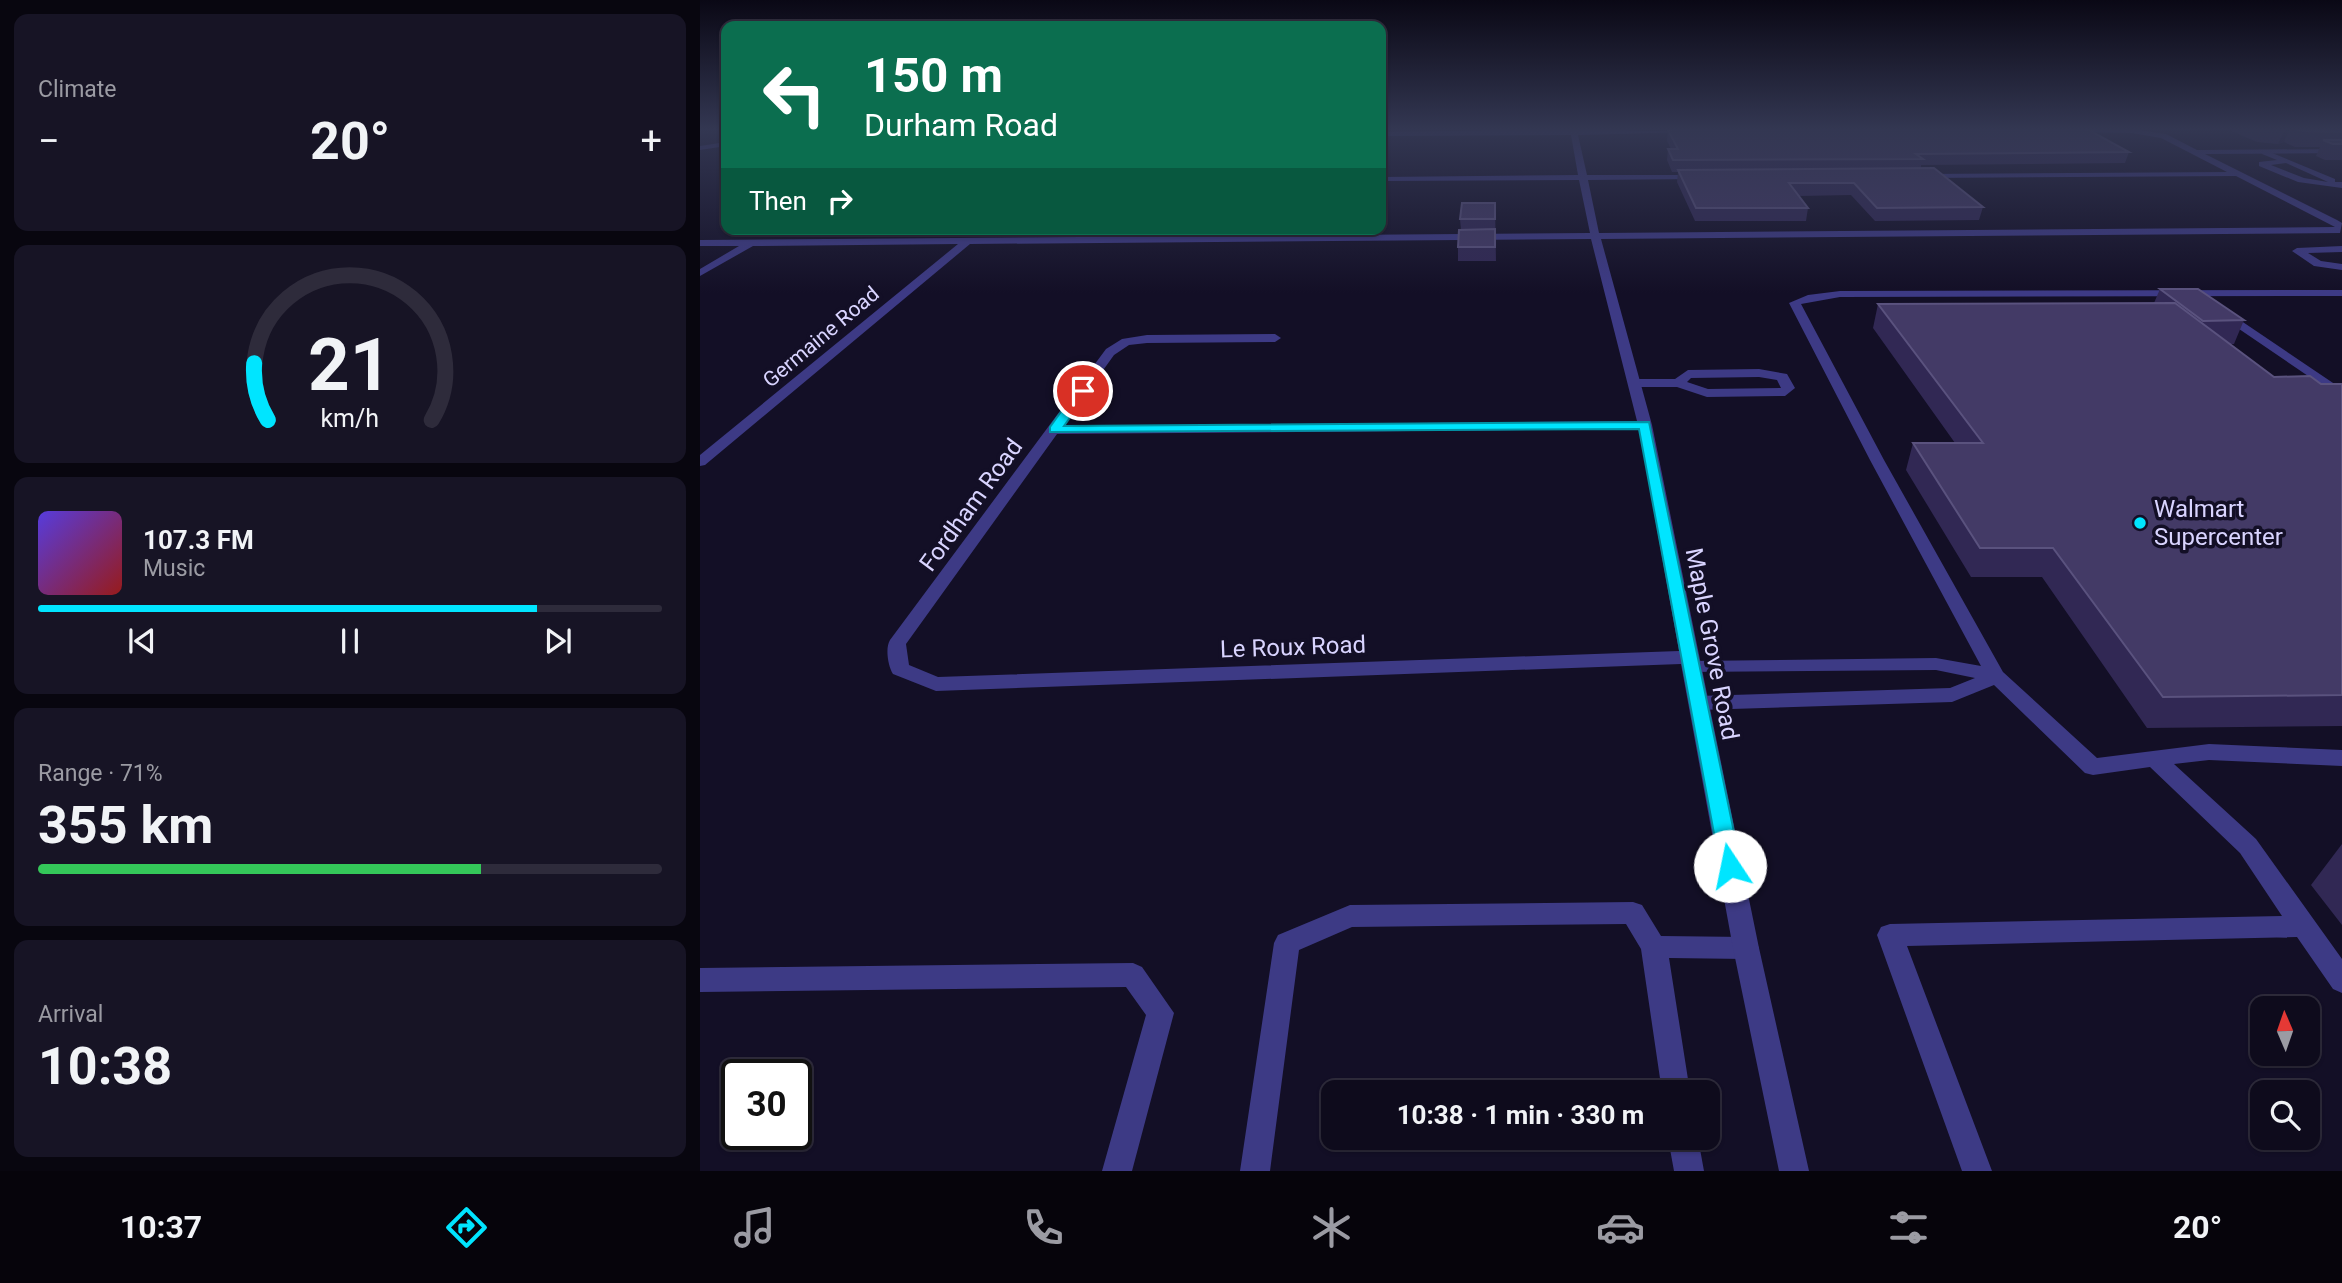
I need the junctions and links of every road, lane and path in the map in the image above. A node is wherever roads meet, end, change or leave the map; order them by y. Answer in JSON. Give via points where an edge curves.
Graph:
{"nodes":[{"id":1,"x":1584,"y":184,"type":"edge"},
{"id":2,"x":2258,"y":184,"type":"edge"},
{"id":3,"x":2308,"y":184,"type":"edge"},
{"id":4,"x":2342,"y":186,"type":"edge"},
{"id":5,"x":2340,"y":230,"type":"edge"},
{"id":6,"x":1595,"y":236,"type":"junction"},
{"id":7,"x":967,"y":241,"type":"junction"},
{"id":8,"x":752,"y":242,"type":"junction"},
{"id":9,"x":700,"y":243,"type":"edge"},
{"id":10,"x":2342,"y":249,"type":"edge"},
{"id":11,"x":2342,"y":267,"type":"edge"},
{"id":12,"x":700,"y":273,"type":"edge"},
{"id":13,"x":2192,"y":293,"type":"junction"},
{"id":14,"x":2342,"y":293,"type":"edge"},
{"id":15,"x":1275,"y":338,"type":"dead end"},
{"id":16,"x":1634,"y":383,"type":"junction"},
{"id":17,"x":1678,"y":383,"type":"junction"},
{"id":18,"x":2342,"y":395,"type":"edge"},
{"id":19,"x":1645,"y":425,"type":"junction"},
{"id":20,"x":1055,"y":430,"type":"junction"},
{"id":21,"x":700,"y":462,"type":"edge"},
{"id":22,"x":1690,"y":662,"type":"junction"},
{"id":23,"x":901,"y":669,"type":"joint"},
{"id":24,"x":1996,"y":676,"type":"junction"},
{"id":25,"x":1699,"y":703,"type":"junction"},
{"id":26,"x":2342,"y":758,"type":"edge"},
{"id":27,"x":2155,"y":759,"type":"junction"},
{"id":28,"x":2304,"y":926,"type":"junction"},
{"id":29,"x":1654,"y":947,"type":"junction"},
{"id":30,"x":1746,"y":948,"type":"junction"},
{"id":31,"x":700,"y":979,"type":"edge"},
{"id":32,"x":2342,"y":981,"type":"edge"},
{"id":33,"x":1674,"y":1080,"type":"edge"},
{"id":34,"x":1685,"y":1150,"type":"edge"},
{"id":35,"x":1117,"y":1171,"type":"edge"},
{"id":36,"x":1255,"y":1171,"type":"edge"},
{"id":37,"x":1689,"y":1171,"type":"edge"},
{"id":38,"x":1794,"y":1171,"type":"edge"},
{"id":39,"x":1977,"y":1171,"type":"edge"}],
"edges":[{"from":1,"to":6,"type":"street","name":"Maple Grove Road"},
{"from":2,"to":5,"type":"street","via":[[2334,222]]},
{"from":3,"to":4,"type":"street"},
{"from":5,"to":6,"type":"street"},
{"from":6,"to":7,"type":"street"},
{"from":6,"to":16,"type":"street","name":"Maple Grove Road"},
{"from":7,"to":8,"type":"street"},
{"from":7,"to":21,"type":"street","name":"Germaine Road"},
{"from":8,"to":9,"type":"street"},
{"from":8,"to":12,"type":"street"},
{"from":10,"to":11,"type":"street","via":[[2297,251],[2318,264]]},
{"from":13,"to":14,"type":"street"},
{"from":13,"to":18,"type":"street"},
{"from":13,"to":24,"type":"street","via":[[1840,294],[1795,303]]},
{"from":15,"to":20,"type":"street","name":"Fordham Road","via":[[1126,342],[1110,352]]},
{"from":16,"to":17,"type":"street"},
{"from":16,"to":19,"type":"street","name":"Maple Grove Road"},
{"from":17,"to":17,"type":"street","via":[[1707,393],[1785,392],[1788,388],[1782,377],[1759,373],[1688,374]]},
{"from":19,"to":20,"type":"street"},
{"from":19,"to":22,"type":"street","name":"Maple Grove Road"},
{"from":20,"to":23,"type":"street","name":"Fordham Road","via":[[897,644]]},
{"from":22,"to":23,"type":"street","name":"Le Roux Road","via":[[936,684]]},
{"from":22,"to":24,"type":"street","name":"Le Roux Road","via":[[1936,664]]},
{"from":22,"to":25,"type":"street","name":"Maple Grove Road"},
{"from":24,"to":25,"type":"street","via":[[1952,695]]},
{"from":24,"to":27,"type":"street","via":[[2094,767]]},
{"from":25,"to":30,"type":"street","name":"Maple Grove Road"},
{"from":26,"to":27,"type":"street","via":[[2209,751]]},
{"from":27,"to":28,"type":"street","via":[[2248,846]]},
{"from":28,"to":32,"type":"street"},
{"from":28,"to":39,"type":"street","via":[[1890,935]]},
{"from":29,"to":30,"type":"street"},
{"from":29,"to":33,"type":"street"},
{"from":29,"to":36,"type":"street","via":[[1633,913],[1350,916],[1287,943]]},
{"from":30,"to":38,"type":"street","name":"Maple Grove Road"},
{"from":31,"to":35,"type":"street","via":[[1133,975],[1160,1013]]},
{"from":34,"to":37,"type":"street"}]}
